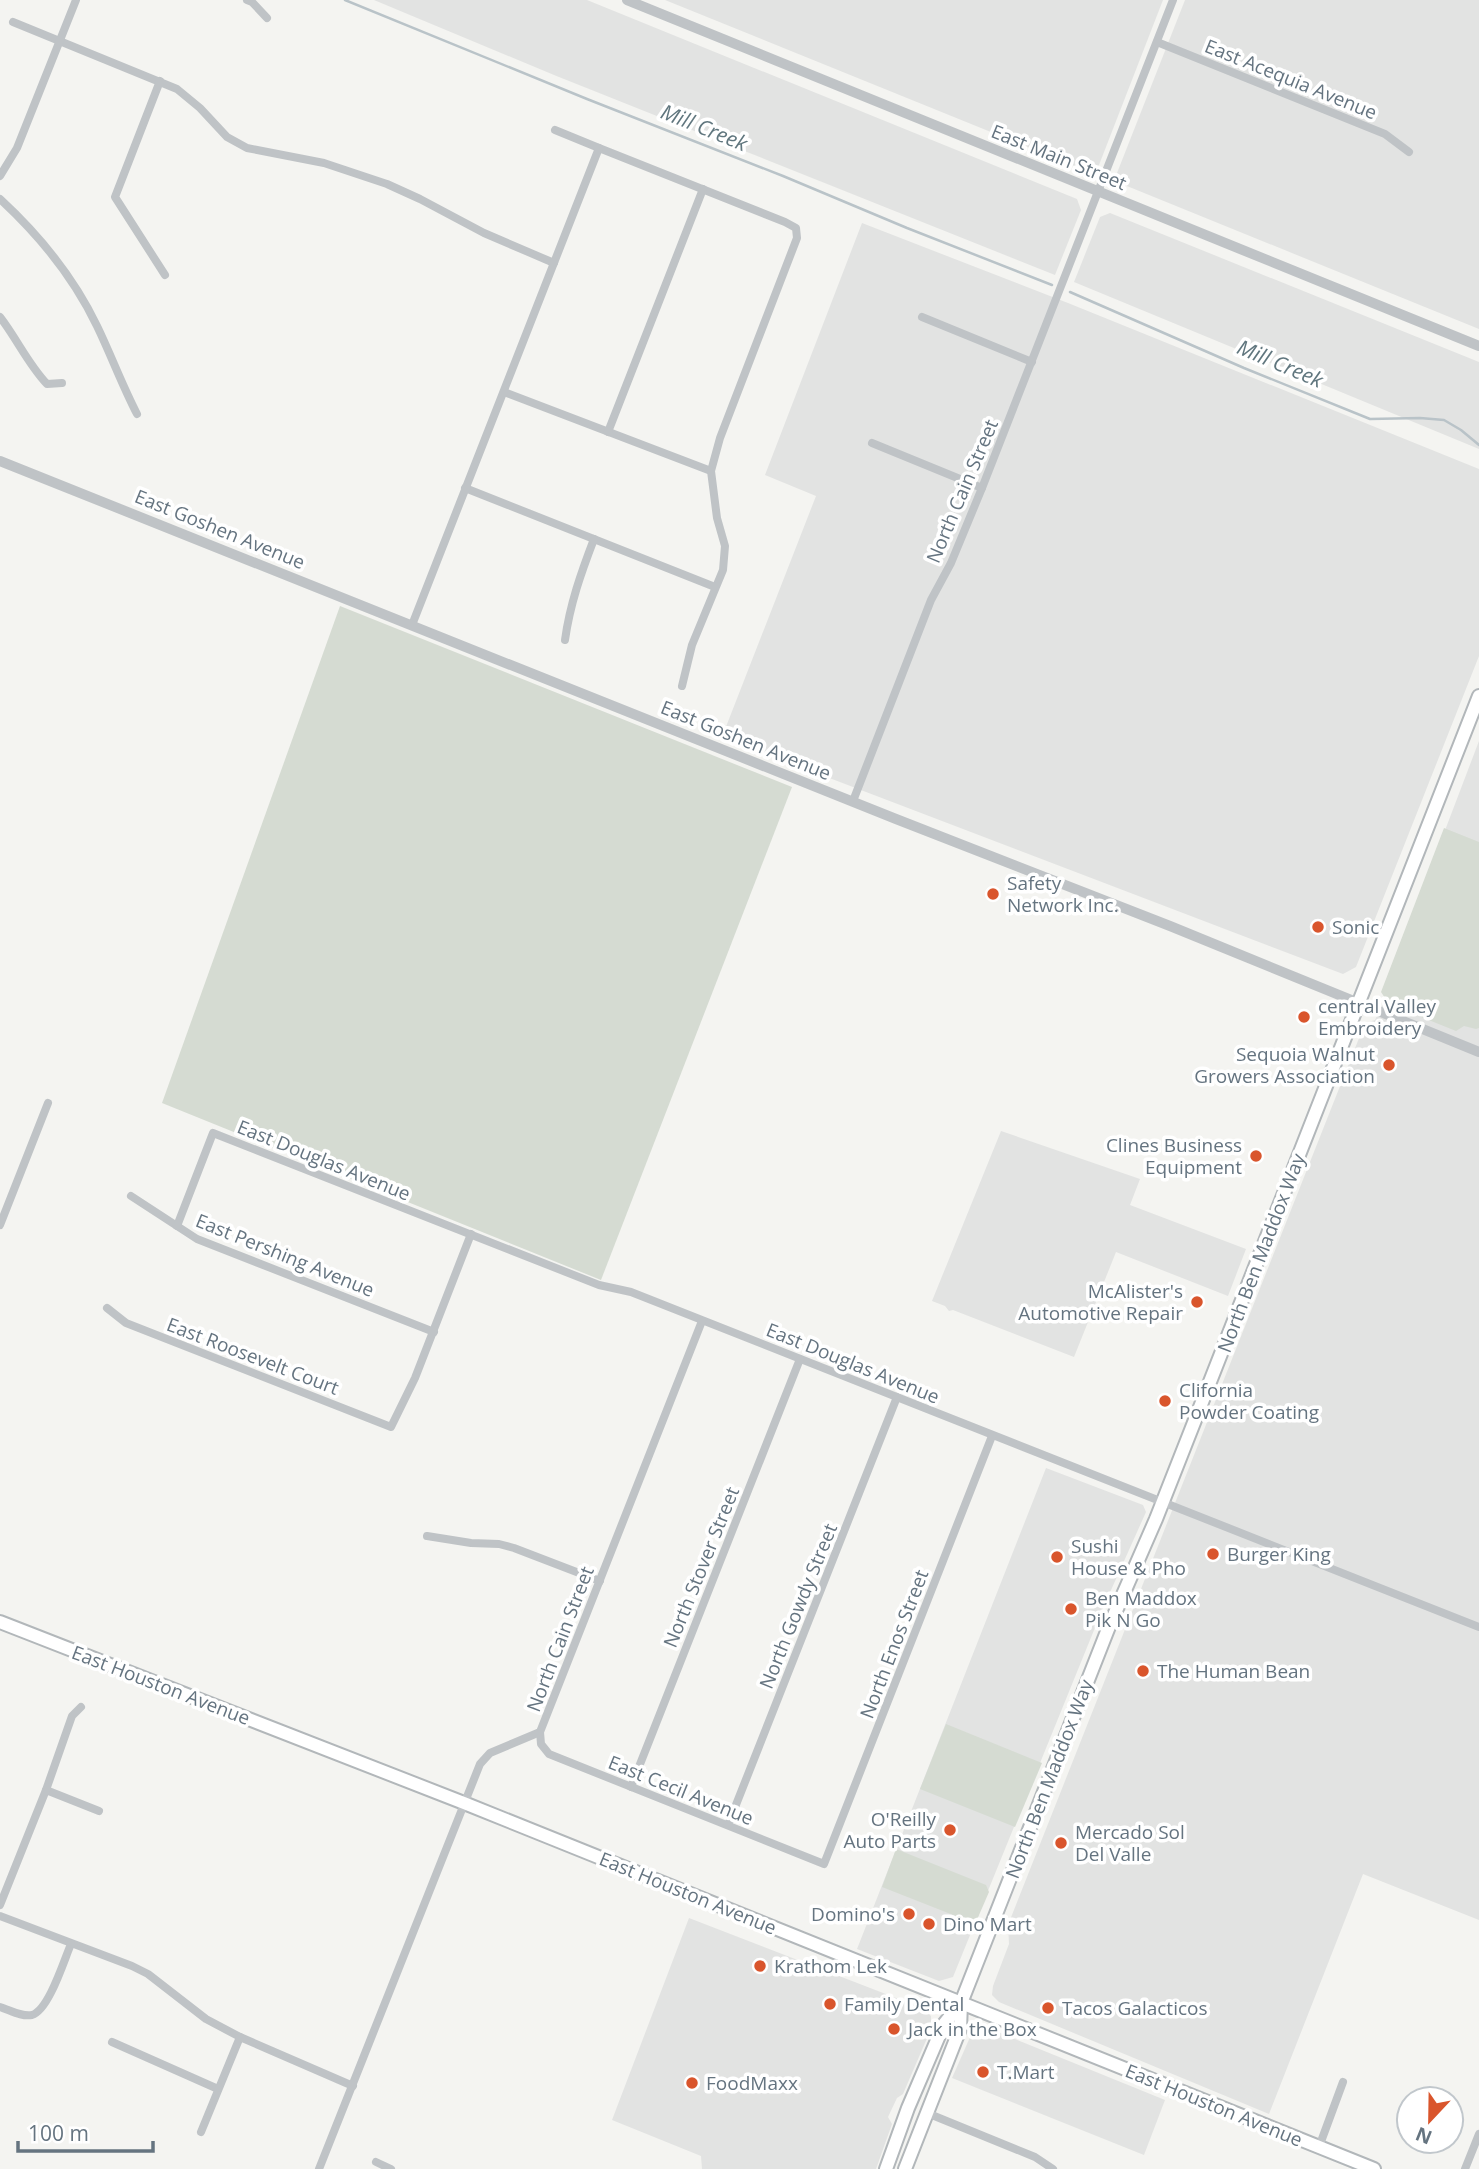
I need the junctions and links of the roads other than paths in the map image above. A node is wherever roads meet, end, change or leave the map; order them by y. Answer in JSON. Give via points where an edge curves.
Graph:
{"nodes":[{"id":1,"x":76,"y":0,"type":"edge"},
{"id":2,"x":247,"y":0,"type":"edge"},
{"id":3,"x":627,"y":0,"type":"edge"},
{"id":4,"x":1173,"y":0,"type":"edge"},
{"id":5,"x":267,"y":18,"type":"dead end"},
{"id":6,"x":13,"y":22,"type":"dead end"},
{"id":7,"x":60,"y":40,"type":"junction"},
{"id":8,"x":1157,"y":42,"type":"junction"},
{"id":9,"x":160,"y":81,"type":"junction"},
{"id":10,"x":555,"y":130,"type":"dead end"},
{"id":11,"x":599,"y":148,"type":"junction"},
{"id":12,"x":1409,"y":152,"type":"dead end"},
{"id":13,"x":0,"y":176,"type":"edge"},
{"id":14,"x":703,"y":189,"type":"junction"},
{"id":15,"x":1097,"y":192,"type":"junction"},
{"id":16,"x":0,"y":199,"type":"edge"},
{"id":17,"x":554,"y":263,"type":"junction"},
{"id":18,"x":165,"y":275,"type":"dead end"},
{"id":19,"x":0,"y":317,"type":"edge"},
{"id":20,"x":922,"y":317,"type":"dead end"},
{"id":21,"x":1479,"y":346,"type":"edge"},
{"id":22,"x":1032,"y":362,"type":"junction"},
{"id":23,"x":62,"y":383,"type":"dead end"},
{"id":24,"x":503,"y":392,"type":"junction"},
{"id":25,"x":137,"y":414,"type":"dead end"},
{"id":26,"x":608,"y":432,"type":"junction"},
{"id":27,"x":872,"y":443,"type":"dead end"},
{"id":28,"x":0,"y":460,"type":"edge"},
{"id":29,"x":710,"y":471,"type":"junction"},
{"id":30,"x":465,"y":488,"type":"junction"},
{"id":31,"x":982,"y":488,"type":"junction"},
{"id":32,"x":594,"y":539,"type":"junction"},
{"id":33,"x":715,"y":587,"type":"junction"},
{"id":34,"x":412,"y":625,"type":"junction"},
{"id":35,"x":565,"y":640,"type":"dead end"},
{"id":36,"x":682,"y":685,"type":"dead end"},
{"id":37,"x":1479,"y":696,"type":"edge"},
{"id":38,"x":853,"y":801,"type":"junction"},
{"id":39,"x":1358,"y":1004,"type":"junction"},
{"id":40,"x":1479,"y":1052,"type":"edge"},
{"id":41,"x":48,"y":1103,"type":"dead end"},
{"id":42,"x":131,"y":1196,"type":"dead end"},
{"id":43,"x":0,"y":1225,"type":"edge"},
{"id":44,"x":177,"y":1226,"type":"junction"},
{"id":45,"x":471,"y":1234,"type":"junction"},
{"id":46,"x":107,"y":1308,"type":"dead end"},
{"id":47,"x":702,"y":1321,"type":"junction"},
{"id":48,"x":434,"y":1332,"type":"junction"},
{"id":49,"x":800,"y":1359,"type":"junction"},
{"id":50,"x":897,"y":1398,"type":"junction"},
{"id":51,"x":992,"y":1436,"type":"junction"},
{"id":52,"x":1162,"y":1502,"type":"junction"},
{"id":53,"x":427,"y":1536,"type":"dead end"},
{"id":54,"x":600,"y":1581,"type":"junction"},
{"id":55,"x":0,"y":1622,"type":"edge"},
{"id":56,"x":1479,"y":1627,"type":"edge"},
{"id":57,"x":81,"y":1707,"type":"dead end"},
{"id":58,"x":540,"y":1732,"type":"junction"},
{"id":59,"x":631,"y":1787,"type":"junction"},
{"id":60,"x":46,"y":1790,"type":"junction"},
{"id":61,"x":464,"y":1804,"type":"junction"},
{"id":62,"x":99,"y":1811,"type":"dead end"},
{"id":63,"x":728,"y":1825,"type":"junction"},
{"id":64,"x":824,"y":1864,"type":"joint"},
{"id":65,"x":0,"y":1905,"type":"edge"},
{"id":66,"x":0,"y":1916,"type":"edge"},
{"id":67,"x":71,"y":1944,"type":"junction"},
{"id":68,"x":961,"y":2003,"type":"junction"},
{"id":69,"x":0,"y":2007,"type":"edge"},
{"id":70,"x":240,"y":2037,"type":"junction"},
{"id":71,"x":112,"y":2042,"type":"dead end"},
{"id":72,"x":1343,"y":2082,"type":"dead end"},
{"id":73,"x":354,"y":2087,"type":"junction"},
{"id":74,"x":218,"y":2089,"type":"junction"},
{"id":75,"x":927,"y":2113,"type":"junction"},
{"id":76,"x":201,"y":2132,"type":"dead end"},
{"id":77,"x":1479,"y":2134,"type":"edge"},
{"id":78,"x":1319,"y":2147,"type":"junction"},
{"id":79,"x":376,"y":2162,"type":"dead end"},
{"id":80,"x":1049,"y":2167,"type":"edge"},
{"id":81,"x":319,"y":2169,"type":"edge"},
{"id":82,"x":391,"y":2169,"type":"edge"},
{"id":83,"x":886,"y":2169,"type":"edge"},
{"id":84,"x":905,"y":2169,"type":"edge"},
{"id":85,"x":1374,"y":2169,"type":"edge"},
{"id":86,"x":1465,"y":2169,"type":"edge"}],
"edges":[{"from":1,"to":7,"type":"street"},
{"from":2,"to":5,"type":"street"},
{"from":3,"to":15,"type":"street","name":"East Main Street"},
{"from":4,"to":8,"type":"street","name":"North Cain Street"},
{"from":6,"to":7,"type":"street"},
{"from":7,"to":9,"type":"street"},
{"from":7,"to":13,"type":"street","via":[[17,148]]},
{"from":8,"to":12,"type":"street","name":"East Acequia Avenue","via":[[1385,134]]},
{"from":8,"to":15,"type":"street","name":"North Cain Street"},
{"from":9,"to":17,"type":"street","via":[[189,97],[227,137],[247,148],[324,163],[387,184]]},
{"from":9,"to":18,"type":"street","via":[[115,197]]},
{"from":10,"to":11,"type":"street"},
{"from":11,"to":14,"type":"street"},
{"from":11,"to":17,"type":"street"},
{"from":14,"to":26,"type":"street"},
{"from":14,"to":29,"type":"street","via":[[785,222],[796,228],[797,238]]},
{"from":15,"to":21,"type":"street","name":"East Main Street"},
{"from":15,"to":22,"type":"street","name":"North Cain Street"},
{"from":16,"to":25,"type":"street","via":[[65,272],[96,324]]},
{"from":17,"to":24,"type":"street"},
{"from":19,"to":23,"type":"street","via":[[47,384]]},
{"from":20,"to":22,"type":"street"},
{"from":22,"to":31,"type":"street","name":"North Cain Street"},
{"from":24,"to":26,"type":"street"},
{"from":24,"to":30,"type":"street"},
{"from":26,"to":29,"type":"street"},
{"from":27,"to":31,"type":"street"},
{"from":28,"to":34,"type":"street","name":"East Goshen Avenue"},
{"from":29,"to":33,"type":"street","via":[[725,547],[723,570]]},
{"from":30,"to":32,"type":"street"},
{"from":30,"to":34,"type":"street"},
{"from":31,"to":38,"type":"street","name":"North Cain Street","via":[[931,600]]},
{"from":32,"to":33,"type":"street"},
{"from":32,"to":35,"type":"street","via":[[578,579]]},
{"from":33,"to":36,"type":"street"},
{"from":34,"to":38,"type":"street","name":"East Goshen Avenue"},
{"from":37,"to":39,"type":"main road","name":"North Ben Maddox Way"},
{"from":38,"to":39,"type":"street","name":"East Goshen Avenue"},
{"from":39,"to":40,"type":"street","name":"East Goshen Avenue"},
{"from":39,"to":52,"type":"main road","name":"North Ben Maddox Way"},
{"from":41,"to":43,"type":"street"},
{"from":42,"to":44,"type":"street","name":"East Pershing Avenue"},
{"from":44,"to":45,"type":"street","name":"East Douglas Avenue","via":[[214,1133]]},
{"from":44,"to":48,"type":"street","name":"East Pershing Avenue"},
{"from":45,"to":47,"type":"street","name":"East Douglas Avenue"},
{"from":45,"to":48,"type":"street"},
{"from":46,"to":48,"type":"street","name":"East Roosevelt Court","via":[[125,1323],[391,1427]]},
{"from":47,"to":49,"type":"street","name":"East Douglas Avenue"},
{"from":47,"to":54,"type":"street","name":"North Cain Street"},
{"from":49,"to":50,"type":"street","name":"East Douglas Avenue"},
{"from":49,"to":59,"type":"street","name":"North Stover Street"},
{"from":50,"to":51,"type":"street","name":"East Douglas Avenue"},
{"from":50,"to":63,"type":"street","name":"North Gowdy Street"},
{"from":51,"to":52,"type":"street","name":"East Douglas Avenue"},
{"from":51,"to":64,"type":"street","name":"North Enos Street"},
{"from":52,"to":56,"type":"street","name":"East Douglas Avenue"},
{"from":52,"to":68,"type":"main road","name":"North Ben Maddox Way"},
{"from":53,"to":54,"type":"street","via":[[499,1544]]},
{"from":54,"to":58,"type":"street","name":"North Cain Street"},
{"from":55,"to":61,"type":"main road","name":"East Houston Avenue"},
{"from":57,"to":60,"type":"street","via":[[72,1716]]},
{"from":58,"to":59,"type":"street","name":"East Cecil Avenue","via":[[541,1744],[549,1754]]},
{"from":58,"to":61,"type":"street","name":"North Cain Street","via":[[486,1756]]},
{"from":59,"to":63,"type":"street","name":"East Cecil Avenue"},
{"from":60,"to":62,"type":"street"},
{"from":60,"to":65,"type":"street"},
{"from":61,"to":68,"type":"main road","name":"East Houston Avenue"},
{"from":61,"to":73,"type":"street","name":"North Cain Street"},
{"from":63,"to":64,"type":"street","name":"East Cecil Avenue"},
{"from":66,"to":67,"type":"street"},
{"from":67,"to":69,"type":"street","via":[[38,2012],[25,2015]]},
{"from":67,"to":70,"type":"street","via":[[148,1974],[206,2019]]},
{"from":68,"to":75,"type":"main road","name":"North Ben Maddox Way","via":[[961,2029]]},
{"from":68,"to":78,"type":"main road","name":"East Houston Avenue"},
{"from":68,"to":83,"type":"main road","name":"North Ben Maddox Way","via":[[944,2024]]},
{"from":70,"to":73,"type":"street"},
{"from":70,"to":74,"type":"street"},
{"from":71,"to":74,"type":"street"},
{"from":72,"to":78,"type":"street"},
{"from":73,"to":81,"type":"street","name":"North Cain Street"},
{"from":74,"to":76,"type":"street"},
{"from":75,"to":80,"type":"street"},
{"from":75,"to":84,"type":"main road","name":"North Ben Maddox Way"},
{"from":77,"to":86,"type":"street"},
{"from":78,"to":85,"type":"main road","name":"East Houston Avenue"},
{"from":79,"to":82,"type":"street"}]}
